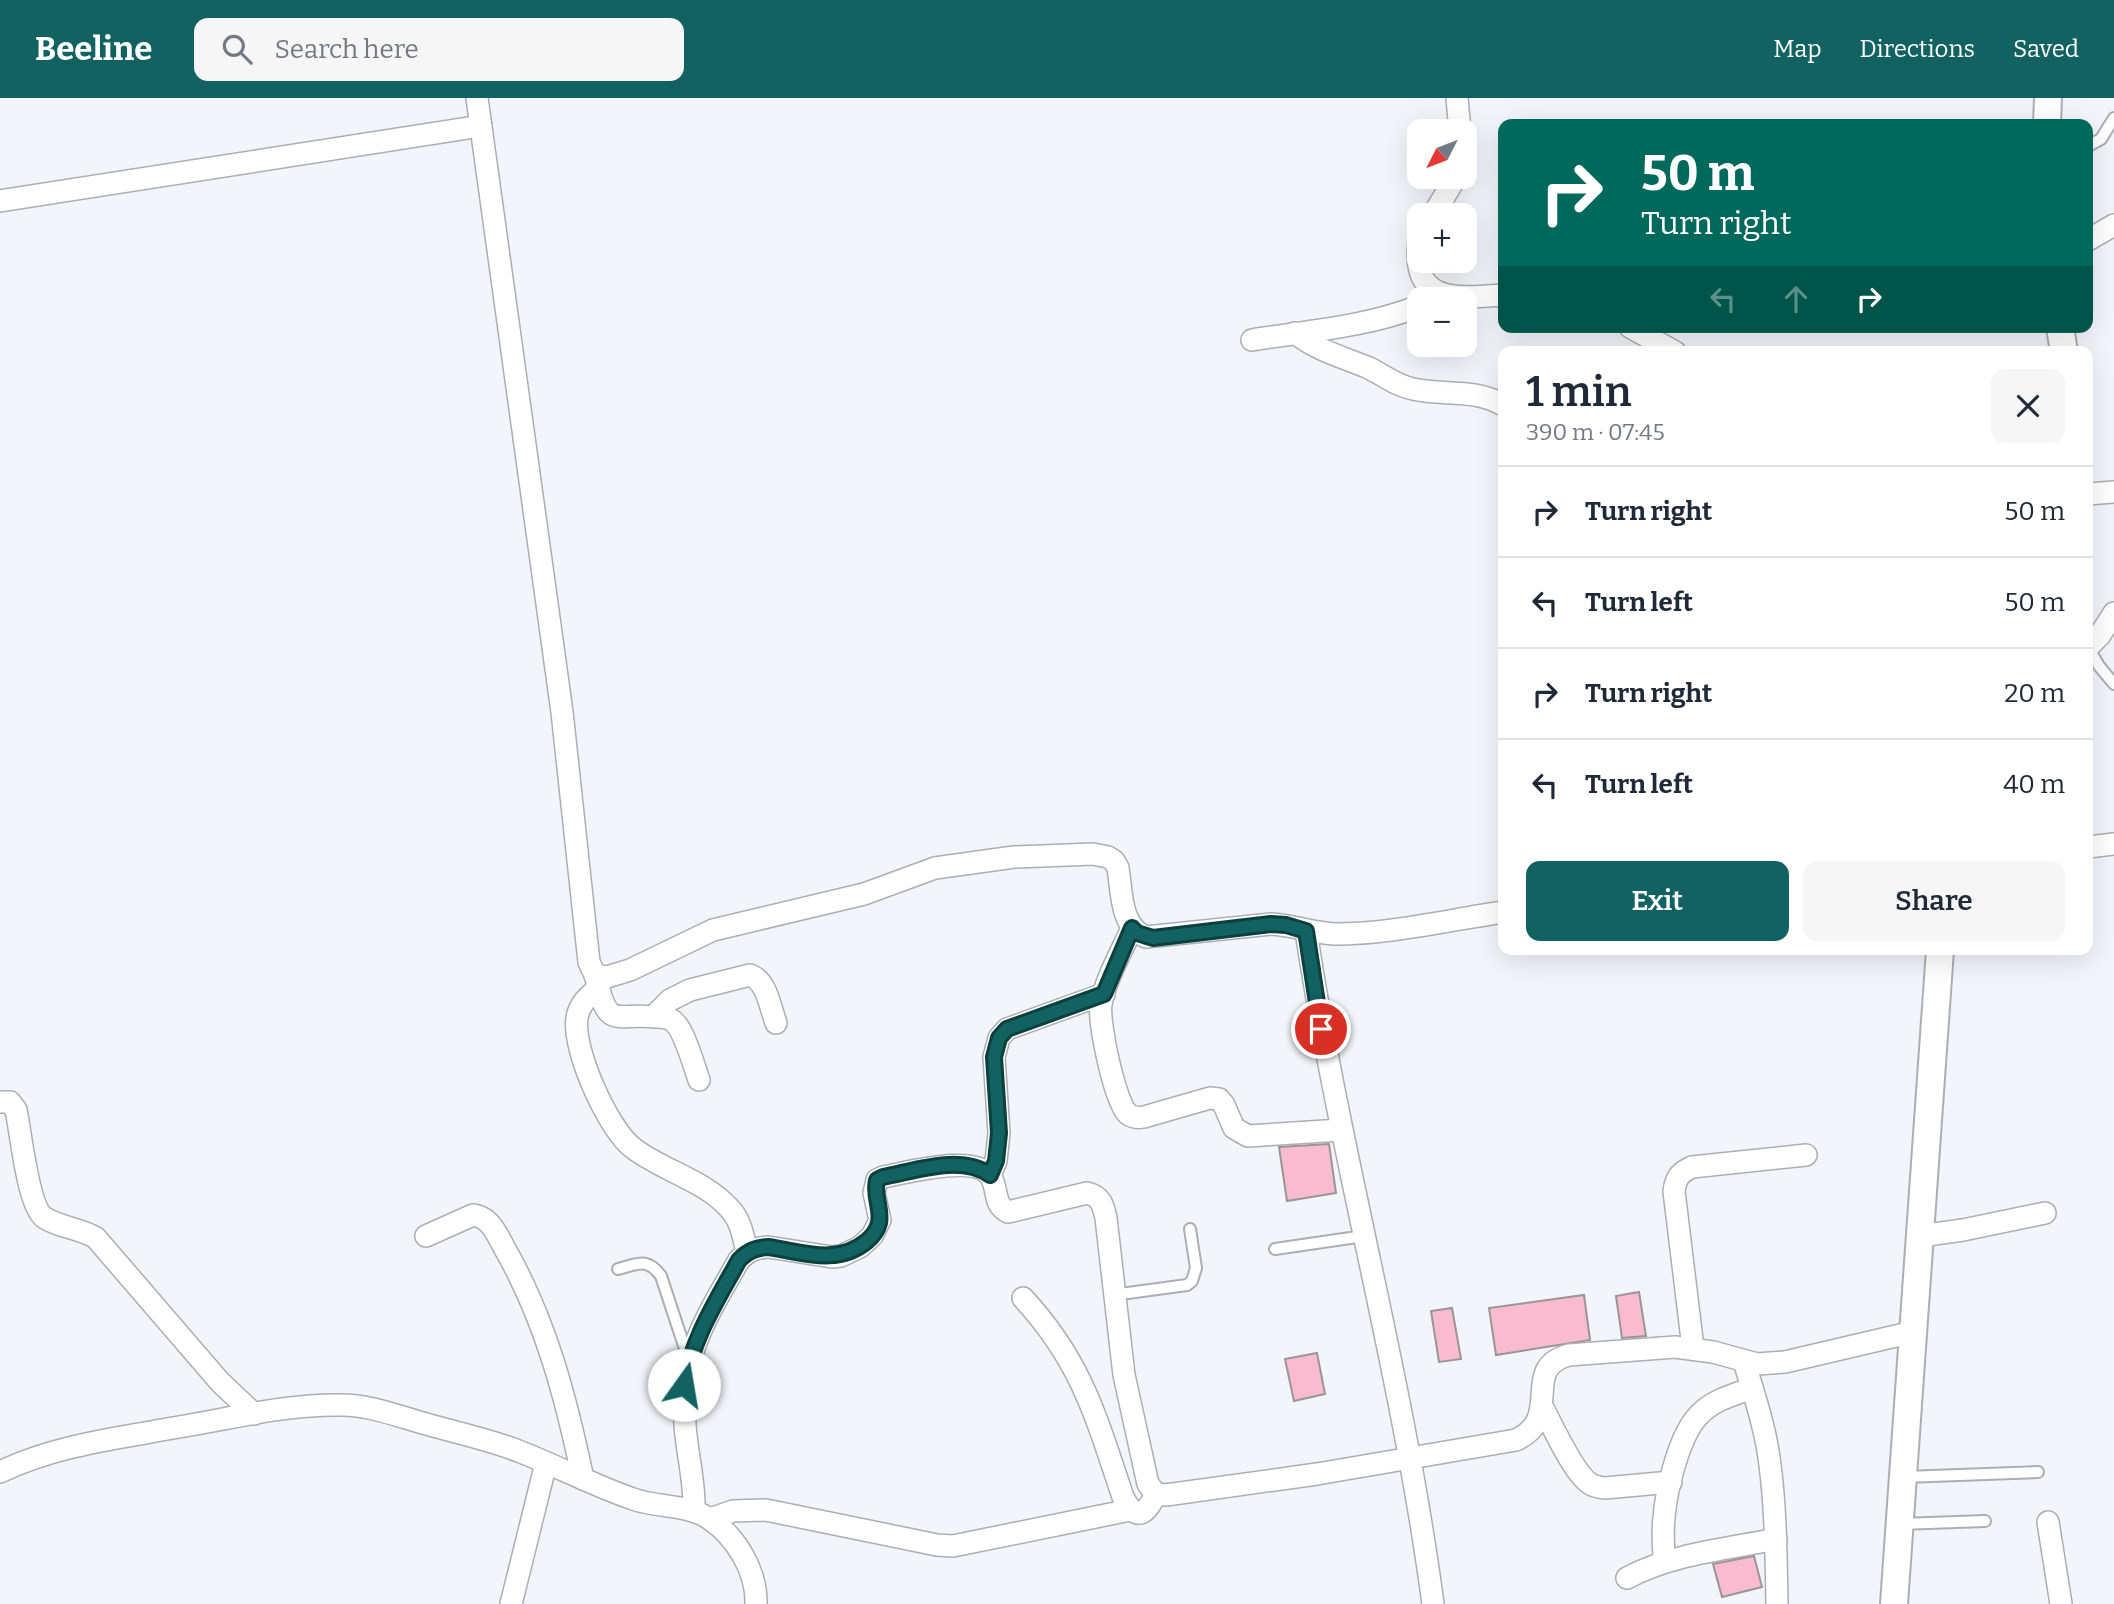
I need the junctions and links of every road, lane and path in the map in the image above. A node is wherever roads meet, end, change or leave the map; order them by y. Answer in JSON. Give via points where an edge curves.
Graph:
{"nodes":[{"id":1,"x":477,"y":98,"type":"edge"},
{"id":2,"x":1457,"y":98,"type":"edge"},
{"id":3,"x":2048,"y":98,"type":"edge"},
{"id":4,"x":2114,"y":118,"type":"edge"},
{"id":5,"x":1459,"y":119,"type":"edge"},
{"id":6,"x":2047,"y":119,"type":"edge"},
{"id":7,"x":481,"y":126,"type":"junction"},
{"id":8,"x":2093,"y":143,"type":"edge"},
{"id":9,"x":0,"y":201,"type":"edge"},
{"id":10,"x":2114,"y":225,"type":"edge"},
{"id":11,"x":2093,"y":237,"type":"edge"},
{"id":12,"x":1498,"y":295,"type":"edge"},
{"id":13,"x":1477,"y":297,"type":"edge"},
{"id":14,"x":1407,"y":310,"type":"edge"},
{"id":15,"x":1295,"y":333,"type":"junction"},
{"id":16,"x":1641,"y":333,"type":"edge"},
{"id":17,"x":1252,"y":340,"type":"dead end"},
{"id":18,"x":1664,"y":346,"type":"edge"},
{"id":19,"x":1498,"y":403,"type":"edge"},
{"id":20,"x":2114,"y":492,"type":"edge"},
{"id":21,"x":2093,"y":494,"type":"edge"},
{"id":22,"x":2114,"y":613,"type":"edge"},
{"id":23,"x":2093,"y":642,"type":"edge"},
{"id":24,"x":2093,"y":656,"type":"edge"},
{"id":25,"x":2114,"y":684,"type":"edge"},
{"id":26,"x":2114,"y":844,"type":"edge"},
{"id":27,"x":2093,"y":846,"type":"edge"},
{"id":28,"x":1498,"y":913,"type":"edge"},
{"id":29,"x":1132,"y":928,"type":"junction"},
{"id":30,"x":1306,"y":931,"type":"junction"},
{"id":31,"x":1940,"y":955,"type":"edge"},
{"id":32,"x":597,"y":981,"type":"junction"},
{"id":33,"x":1104,"y":994,"type":"junction"},
{"id":34,"x":654,"y":1016,"type":"junction"},
{"id":35,"x":776,"y":1023,"type":"dead end"},
{"id":36,"x":699,"y":1080,"type":"dead end"},
{"id":37,"x":0,"y":1102,"type":"edge"},
{"id":38,"x":1341,"y":1130,"type":"junction"},
{"id":39,"x":1806,"y":1155,"type":"dead end"},
{"id":40,"x":990,"y":1175,"type":"junction"},
{"id":41,"x":2045,"y":1213,"type":"dead end"},
{"id":42,"x":1190,"y":1229,"type":"dead end"},
{"id":43,"x":426,"y":1236,"type":"dead end"},
{"id":44,"x":1920,"y":1236,"type":"junction"},
{"id":45,"x":1364,"y":1237,"type":"junction"},
{"id":46,"x":1275,"y":1249,"type":"dead end"},
{"id":47,"x":747,"y":1252,"type":"junction"},
{"id":48,"x":618,"y":1269,"type":"dead end"},
{"id":49,"x":1114,"y":1294,"type":"junction"},
{"id":50,"x":1023,"y":1298,"type":"dead end"},
{"id":51,"x":1913,"y":1332,"type":"junction"},
{"id":52,"x":1693,"y":1348,"type":"junction"},
{"id":53,"x":689,"y":1360,"type":"junction"},
{"id":54,"x":1744,"y":1361,"type":"junction"},
{"id":55,"x":1752,"y":1388,"type":"junction"},
{"id":56,"x":1542,"y":1406,"type":"junction"},
{"id":57,"x":254,"y":1414,"type":"junction"},
{"id":58,"x":1408,"y":1458,"type":"junction"},
{"id":59,"x":546,"y":1463,"type":"junction"},
{"id":60,"x":0,"y":1472,"type":"edge"},
{"id":61,"x":2038,"y":1472,"type":"dead end"},
{"id":62,"x":1903,"y":1477,"type":"junction"},
{"id":63,"x":583,"y":1479,"type":"junction"},
{"id":64,"x":1671,"y":1482,"type":"junction"},
{"id":65,"x":1156,"y":1494,"type":"junction"},
{"id":66,"x":1130,"y":1510,"type":"junction"},
{"id":67,"x":702,"y":1514,"type":"junction"},
{"id":68,"x":1985,"y":1521,"type":"dead end"},
{"id":69,"x":2048,"y":1522,"type":"dead end"},
{"id":70,"x":1899,"y":1524,"type":"junction"},
{"id":71,"x":1776,"y":1539,"type":"junction"},
{"id":72,"x":1664,"y":1562,"type":"junction"},
{"id":73,"x":1627,"y":1578,"type":"dead end"},
{"id":74,"x":511,"y":1604,"type":"edge"},
{"id":75,"x":756,"y":1604,"type":"edge"},
{"id":76,"x":1433,"y":1604,"type":"edge"},
{"id":77,"x":1777,"y":1604,"type":"edge"},
{"id":78,"x":1894,"y":1604,"type":"edge"},
{"id":79,"x":2061,"y":1604,"type":"edge"}],
"edges":[{"from":1,"to":7,"type":"street"},
{"from":2,"to":5,"type":"street"},
{"from":3,"to":6,"type":"street"},
{"from":4,"to":8,"type":"lane"},
{"from":7,"to":9,"type":"street"},
{"from":7,"to":32,"type":"street","via":[[562,712],[589,962]]},
{"from":10,"to":11,"type":"street"},
{"from":12,"to":13,"type":"street"},
{"from":14,"to":15,"type":"street"},
{"from":15,"to":17,"type":"street"},
{"from":15,"to":19,"type":"street","via":[[1329,354],[1411,389],[1466,392]]},
{"from":16,"to":18,"type":"street"},
{"from":20,"to":21,"type":"street"},
{"from":22,"to":23,"type":"street"},
{"from":24,"to":25,"type":"lane"},
{"from":26,"to":27,"type":"street"},
{"from":28,"to":30,"type":"street","via":[[1359,933]]},
{"from":29,"to":30,"type":"street","via":[[1153,938],[1271,924]]},
{"from":29,"to":32,"type":"street","via":[[1118,868],[1108,857],[1014,857],[934,868],[864,894],[713,930]]},
{"from":29,"to":33,"type":"street"},
{"from":30,"to":38,"type":"street"},
{"from":31,"to":44,"type":"street"},
{"from":32,"to":34,"type":"street","via":[[602,1003],[612,1015]]},
{"from":32,"to":47,"type":"street","via":[[579,1009],[576,1028],[587,1071],[614,1127],[633,1149],[728,1205],[741,1226]]},
{"from":33,"to":38,"type":"street","via":[[1100,1016],[1105,1046],[1129,1115],[1144,1117],[1210,1098],[1219,1099],[1234,1128],[1248,1136]]},
{"from":33,"to":40,"type":"street","via":[[1007,1029],[999,1038],[994,1057],[999,1133]]},
{"from":34,"to":35,"type":"street","via":[[680,994],[750,975],[762,984]]},
{"from":34,"to":36,"type":"street","via":[[674,1021]]},
{"from":37,"to":57,"type":"street","via":[[10,1102],[16,1110],[40,1215],[96,1238],[220,1382]]},
{"from":38,"to":45,"type":"street"},
{"from":39,"to":52,"type":"street","via":[[1692,1167],[1676,1179]]},
{"from":40,"to":47,"type":"street","via":[[956,1165],[877,1180],[877,1229],[860,1247],[841,1256],[768,1247]]},
{"from":40,"to":49,"type":"street","via":[[998,1204],[1008,1212],[1087,1193],[1100,1200]]},
{"from":41,"to":44,"type":"street"},
{"from":42,"to":49,"type":"lane","via":[[1196,1268],[1192,1281]]},
{"from":43,"to":63,"type":"street","via":[[473,1215],[492,1226],[548,1342],[568,1406]]},
{"from":44,"to":51,"type":"street"},
{"from":45,"to":46,"type":"lane"},
{"from":45,"to":58,"type":"street"},
{"from":47,"to":53,"type":"street","via":[[699,1330]]},
{"from":48,"to":53,"type":"lane","via":[[641,1263],[655,1267]]},
{"from":49,"to":65,"type":"street","via":[[1124,1375],[1148,1483]]},
{"from":50,"to":66,"type":"street","via":[[1073,1363]]},
{"from":51,"to":54,"type":"street","via":[[1785,1362]]},
{"from":51,"to":62,"type":"street"},
{"from":52,"to":54,"type":"street"},
{"from":52,"to":56,"type":"street","via":[[1657,1347],[1556,1358],[1546,1369]]},
{"from":53,"to":67,"type":"street","via":[[684,1385],[688,1465]]},
{"from":54,"to":55,"type":"street"},
{"from":55,"to":64,"type":"street","via":[[1721,1399],[1699,1415],[1684,1438]]},
{"from":55,"to":71,"type":"street","via":[[1770,1463]]},
{"from":56,"to":58,"type":"street","via":[[1534,1429],[1516,1440]]},
{"from":56,"to":64,"type":"street","via":[[1586,1482],[1605,1488]]},
{"from":57,"to":59,"type":"street","via":[[313,1405],[383,1411]]},
{"from":57,"to":60,"type":"street","via":[[55,1451]]},
{"from":58,"to":65,"type":"street"},
{"from":58,"to":76,"type":"street"},
{"from":59,"to":63,"type":"street"},
{"from":59,"to":74,"type":"street"},
{"from":61,"to":62,"type":"lane"},
{"from":62,"to":70,"type":"street"},
{"from":63,"to":67,"type":"street","via":[[649,1504]]},
{"from":64,"to":72,"type":"street","via":[[1663,1522]]},
{"from":65,"to":66,"type":"street","via":[[1143,1513]]},
{"from":66,"to":67,"type":"street","via":[[953,1546],[766,1510]]},
{"from":67,"to":75,"type":"street","via":[[741,1552],[751,1573]]},
{"from":68,"to":70,"type":"lane"},
{"from":69,"to":79,"type":"street"},
{"from":70,"to":78,"type":"street"},
{"from":71,"to":72,"type":"street"},
{"from":71,"to":77,"type":"street"},
{"from":72,"to":73,"type":"street"}]}
